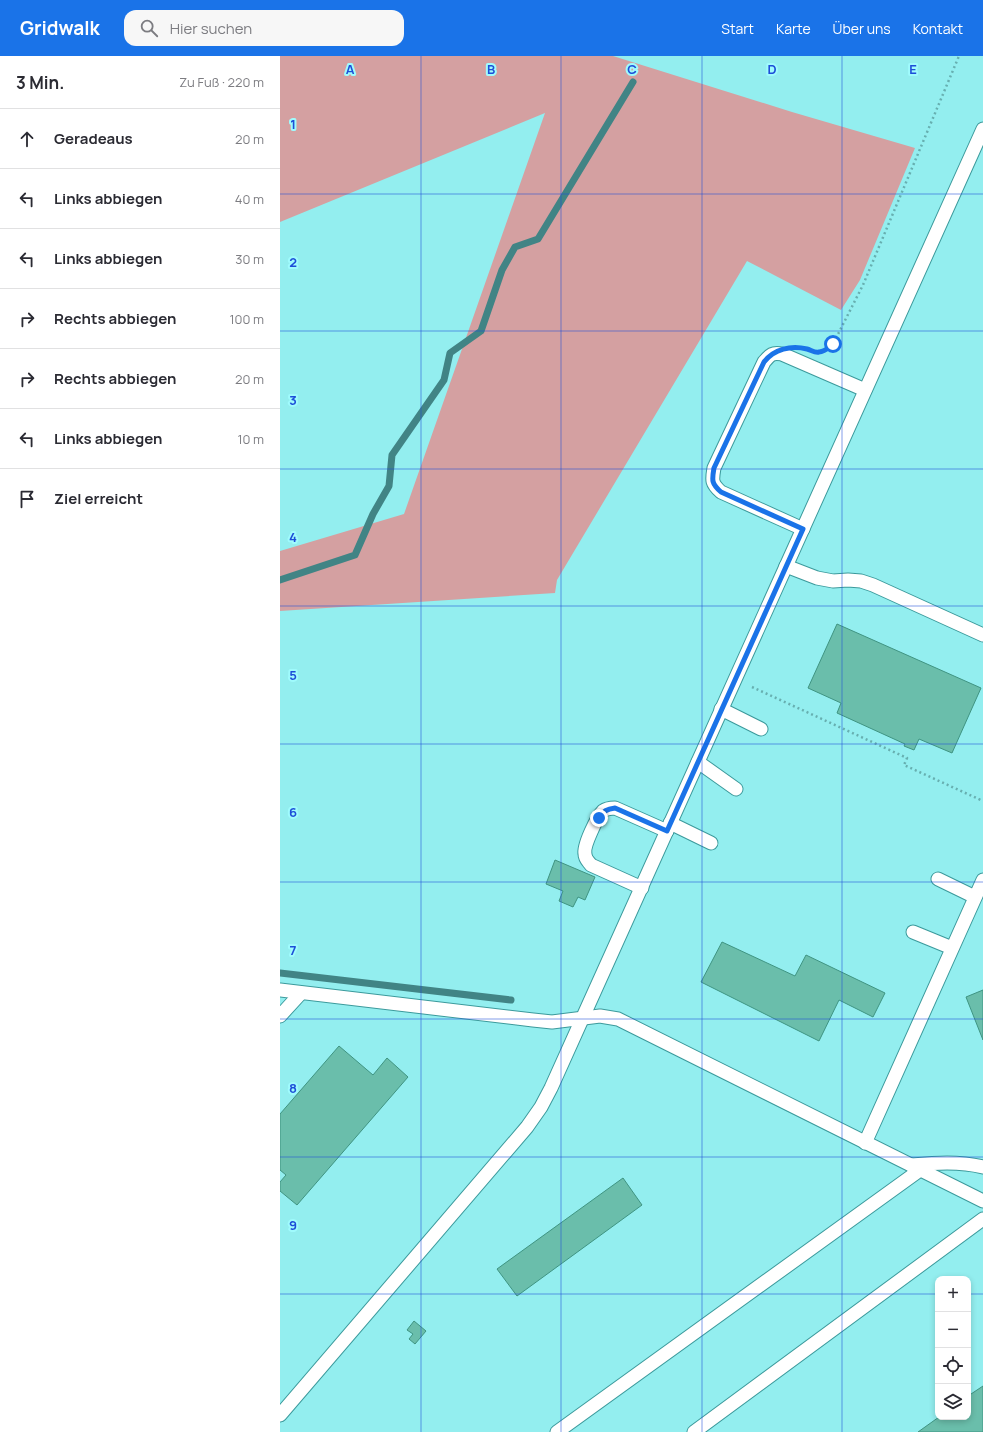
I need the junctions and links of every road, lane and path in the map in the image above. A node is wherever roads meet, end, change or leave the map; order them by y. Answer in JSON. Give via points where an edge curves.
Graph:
{"nodes":[{"id":1,"x":959,"y":56,"type":"edge"},
{"id":2,"x":983,"y":129,"type":"edge"},
{"id":3,"x":818,"y":352,"type":"dead end"},
{"id":4,"x":865,"y":390,"type":"junction"},
{"id":5,"x":803,"y":529,"type":"junction"},
{"id":6,"x":786,"y":566,"type":"junction"},
{"id":7,"x":983,"y":635,"type":"edge"},
{"id":8,"x":735,"y":679,"type":"junction"},
{"id":9,"x":721,"y":709,"type":"junction"},
{"id":10,"x":761,"y":729,"type":"dead end"},
{"id":11,"x":698,"y":762,"type":"junction"},
{"id":12,"x":736,"y":789,"type":"dead end"},
{"id":13,"x":983,"y":801,"type":"edge"},
{"id":14,"x":669,"y":827,"type":"junction"},
{"id":15,"x":711,"y":842,"type":"dead end"},
{"id":16,"x":938,"y":879,"type":"dead end"},
{"id":17,"x":983,"y":880,"type":"edge"},
{"id":18,"x":642,"y":888,"type":"junction"},
{"id":19,"x":976,"y":897,"type":"junction"},
{"id":20,"x":913,"y":932,"type":"dead end"},
{"id":21,"x":952,"y":948,"type":"junction"},
{"id":22,"x":280,"y":990,"type":"edge"},
{"id":23,"x":301,"y":993,"type":"junction"},
{"id":24,"x":280,"y":1016,"type":"edge"},
{"id":25,"x":583,"y":1018,"type":"junction"},
{"id":26,"x":865,"y":1143,"type":"junction"},
{"id":27,"x":983,"y":1166,"type":"edge"},
{"id":28,"x":915,"y":1167,"type":"junction"},
{"id":29,"x":983,"y":1201,"type":"edge"},
{"id":30,"x":983,"y":1220,"type":"edge"},
{"id":31,"x":280,"y":1415,"type":"edge"},
{"id":32,"x":557,"y":1432,"type":"edge"},
{"id":33,"x":694,"y":1432,"type":"edge"}],
"edges":[{"from":1,"to":3,"type":"path","via":[[863,285],[833,344],[825,351]]},
{"from":2,"to":4,"type":"lane"},
{"from":4,"to":5,"type":"lane"},
{"from":4,"to":5,"type":"lane","via":[[782,354],[775,352],[769,355],[714,468],[714,486],[721,492]]},
{"from":5,"to":6,"type":"lane"},
{"from":6,"to":7,"type":"lane","via":[[817,578],[873,584]]},
{"from":6,"to":8,"type":"lane"},
{"from":8,"to":9,"type":"lane"},
{"from":8,"to":13,"type":"path","via":[[907,758],[904,765]]},
{"from":9,"to":10,"type":"lane"},
{"from":9,"to":11,"type":"lane"},
{"from":11,"to":12,"type":"lane"},
{"from":11,"to":14,"type":"lane"},
{"from":14,"to":15,"type":"lane"},
{"from":14,"to":18,"type":"lane"},
{"from":14,"to":18,"type":"lane","via":[[615,808],[608,808],[599,818],[585,846],[584,853],[591,865]]},
{"from":16,"to":19,"type":"lane"},
{"from":17,"to":19,"type":"lane"},
{"from":18,"to":25,"type":"lane"},
{"from":19,"to":21,"type":"lane"},
{"from":20,"to":21,"type":"lane"},
{"from":21,"to":26,"type":"lane"},
{"from":22,"to":23,"type":"lane"},
{"from":23,"to":24,"type":"lane"},
{"from":23,"to":25,"type":"lane","via":[[539,1021]]},
{"from":25,"to":26,"type":"lane","via":[[600,1016],[618,1019]]},
{"from":25,"to":31,"type":"lane","via":[[551,1088],[527,1127]]},
{"from":26,"to":28,"type":"lane"},
{"from":27,"to":28,"type":"lane","via":[[954,1163]]},
{"from":28,"to":29,"type":"lane"},
{"from":28,"to":32,"type":"lane"},
{"from":30,"to":33,"type":"lane"}]}
